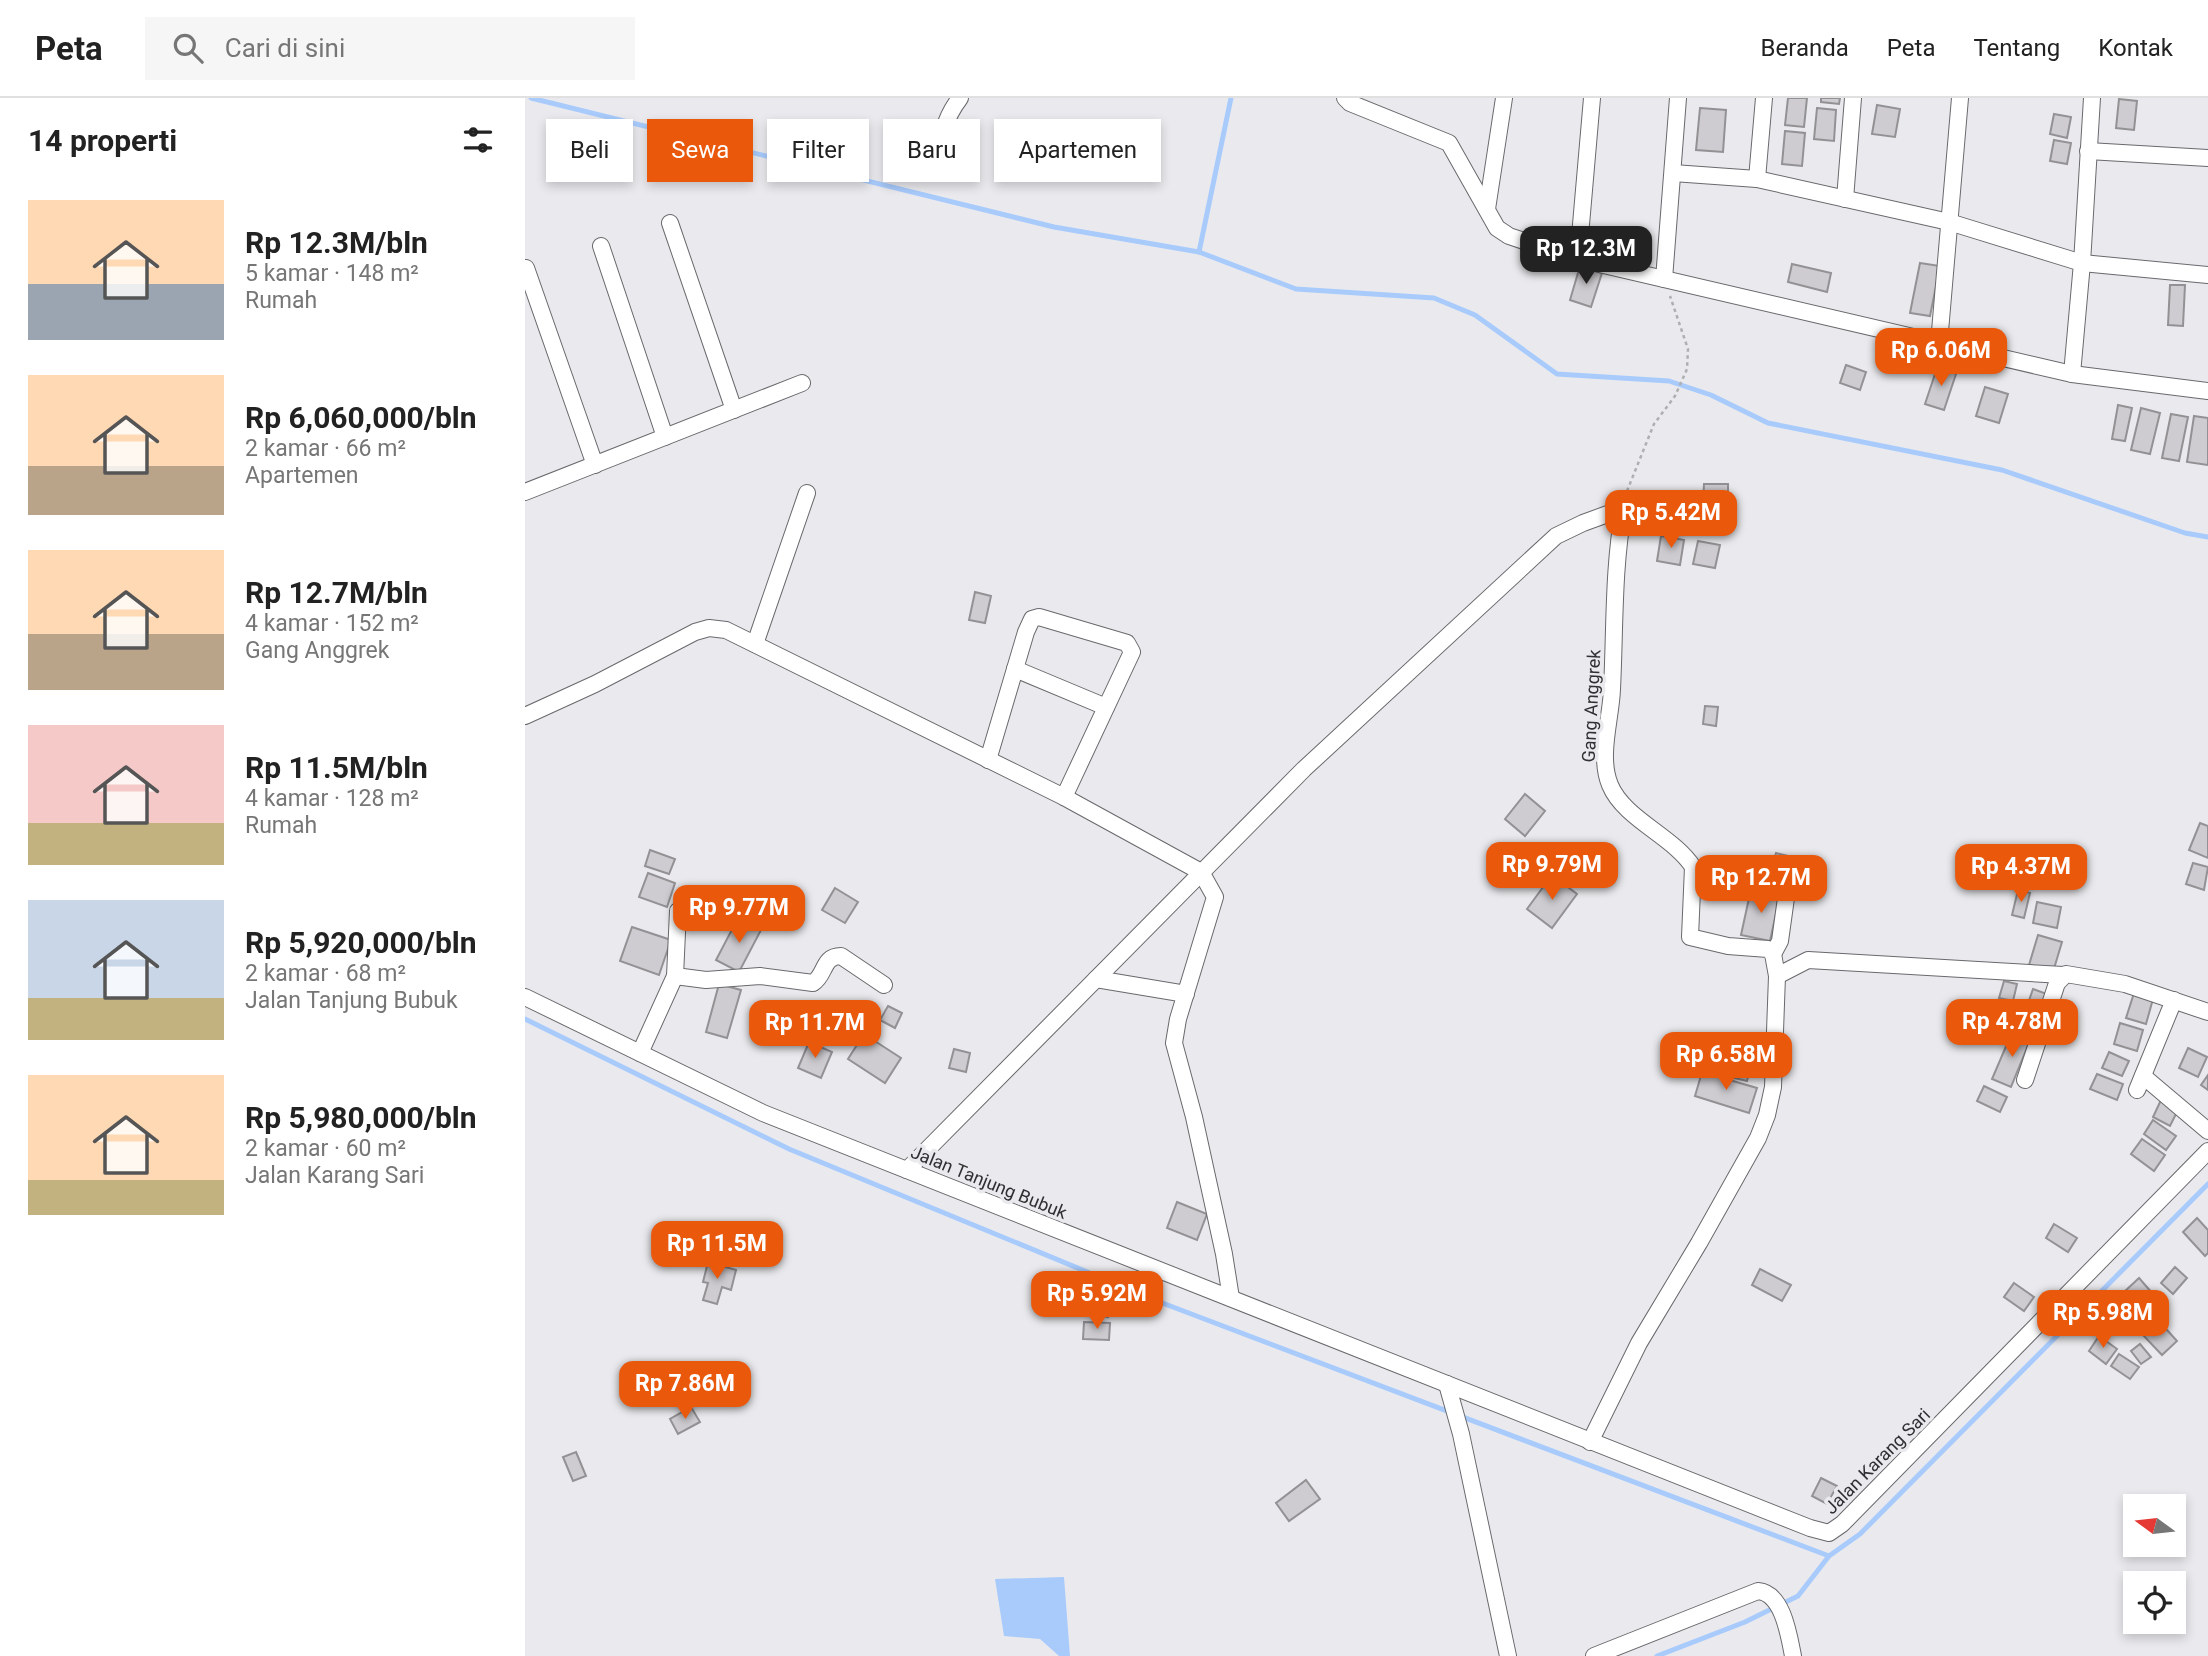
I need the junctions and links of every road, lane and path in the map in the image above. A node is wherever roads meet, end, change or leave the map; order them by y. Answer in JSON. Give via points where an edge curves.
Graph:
{"nodes":[{"id":1,"x":960,"y":98,"type":"edge"},
{"id":2,"x":1345,"y":98,"type":"edge"},
{"id":3,"x":1504,"y":98,"type":"edge"},
{"id":4,"x":1592,"y":98,"type":"edge"},
{"id":5,"x":1678,"y":98,"type":"edge"},
{"id":6,"x":1764,"y":98,"type":"edge"},
{"id":7,"x":1853,"y":98,"type":"edge"},
{"id":8,"x":1960,"y":98,"type":"edge"},
{"id":9,"x":2092,"y":98,"type":"edge"},
{"id":10,"x":947,"y":119,"type":"edge"},
{"id":11,"x":2088,"y":151,"type":"junction"},
{"id":12,"x":2208,"y":158,"type":"edge"},
{"id":13,"x":1673,"y":173,"type":"junction"},
{"id":14,"x":1756,"y":179,"type":"junction"},
{"id":15,"x":1845,"y":199,"type":"junction"},
{"id":16,"x":1487,"y":209,"type":"junction"},
{"id":17,"x":1949,"y":222,"type":"junction"},
{"id":18,"x":670,"y":223,"type":"dead end"},
{"id":19,"x":601,"y":246,"type":"dead end"},
{"id":20,"x":1578,"y":259,"type":"junction"},
{"id":21,"x":2082,"y":263,"type":"junction"},
{"id":22,"x":526,"y":268,"type":"edge"},
{"id":23,"x":2208,"y":275,"type":"edge"},
{"id":24,"x":1664,"y":279,"type":"junction"},
{"id":25,"x":1939,"y":343,"type":"junction"},
{"id":26,"x":2072,"y":374,"type":"junction"},
{"id":27,"x":802,"y":383,"type":"dead end"},
{"id":28,"x":2208,"y":391,"type":"edge"},
{"id":29,"x":734,"y":410,"type":"junction"},
{"id":30,"x":665,"y":437,"type":"junction"},
{"id":31,"x":595,"y":464,"type":"junction"},
{"id":32,"x":1627,"y":490,"type":"dead end"},
{"id":33,"x":525,"y":492,"type":"edge"},
{"id":34,"x":807,"y":493,"type":"dead end"},
{"id":35,"x":755,"y":644,"type":"junction"},
{"id":36,"x":1015,"y":669,"type":"junction"},
{"id":37,"x":1106,"y":707,"type":"junction"},
{"id":38,"x":525,"y":716,"type":"edge"},
{"id":39,"x":988,"y":760,"type":"junction"},
{"id":40,"x":1064,"y":797,"type":"junction"},
{"id":41,"x":1694,"y":871,"type":"junction"},
{"id":42,"x":1201,"y":872,"type":"junction"},
{"id":43,"x":1758,"y":878,"type":"dead end"},
{"id":44,"x":1786,"y":898,"type":"dead end"},
{"id":45,"x":678,"y":911,"type":"dead end"},
{"id":46,"x":1773,"y":954,"type":"junction"},
{"id":47,"x":2063,"y":975,"type":"junction"},
{"id":48,"x":675,"y":976,"type":"junction"},
{"id":49,"x":1777,"y":976,"type":"junction"},
{"id":50,"x":1096,"y":979,"type":"junction"},
{"id":51,"x":884,"y":985,"type":"dead end"},
{"id":52,"x":1186,"y":994,"type":"junction"},
{"id":53,"x":525,"y":997,"type":"edge"},
{"id":54,"x":2174,"y":1000,"type":"junction"},
{"id":55,"x":2208,"y":1012,"type":"edge"},
{"id":56,"x":640,"y":1053,"type":"junction"},
{"id":57,"x":2025,"y":1080,"type":"dead end"},
{"id":58,"x":2208,"y":1132,"type":"edge"},
{"id":59,"x":2208,"y":1151,"type":"edge"},
{"id":60,"x":907,"y":1170,"type":"junction"},
{"id":61,"x":1231,"y":1298,"type":"junction"},
{"id":62,"x":1450,"y":1392,"type":"junction"},
{"id":63,"x":1590,"y":1442,"type":"junction"},
{"id":64,"x":1508,"y":1656,"type":"edge"},
{"id":65,"x":1594,"y":1656,"type":"edge"},
{"id":66,"x":1793,"y":1656,"type":"edge"}],
"edges":[{"from":1,"to":10,"type":"street"},
{"from":2,"to":16,"type":"street","via":[[1449,143]]},
{"from":3,"to":16,"type":"street"},
{"from":4,"to":20,"type":"street"},
{"from":5,"to":13,"type":"street"},
{"from":6,"to":14,"type":"street"},
{"from":7,"to":15,"type":"street"},
{"from":8,"to":17,"type":"street"},
{"from":9,"to":11,"type":"street"},
{"from":11,"to":12,"type":"street"},
{"from":11,"to":21,"type":"street"},
{"from":13,"to":14,"type":"street"},
{"from":13,"to":24,"type":"street"},
{"from":14,"to":15,"type":"street"},
{"from":15,"to":17,"type":"street"},
{"from":16,"to":20,"type":"street","via":[[1497,228],[1509,236]]},
{"from":17,"to":21,"type":"street"},
{"from":17,"to":25,"type":"street"},
{"from":18,"to":29,"type":"street"},
{"from":19,"to":30,"type":"street"},
{"from":20,"to":24,"type":"street"},
{"from":21,"to":23,"type":"street"},
{"from":21,"to":26,"type":"street"},
{"from":22,"to":31,"type":"street"},
{"from":24,"to":25,"type":"street"},
{"from":24,"to":32,"type":"path","via":[[1688,349],[1687,369],[1675,396],[1654,424]]},
{"from":25,"to":26,"type":"street"},
{"from":26,"to":28,"type":"street"},
{"from":27,"to":29,"type":"street"},
{"from":29,"to":30,"type":"street"},
{"from":30,"to":31,"type":"street"},
{"from":31,"to":33,"type":"street"},
{"from":34,"to":35,"type":"street"},
{"from":35,"to":38,"type":"street","via":[[726,630],[695,632]]},
{"from":35,"to":39,"type":"street"},
{"from":36,"to":37,"type":"street"},
{"from":36,"to":37,"type":"street","via":[[1029,623],[1039,617],[1127,643],[1132,652]]},
{"from":36,"to":39,"type":"street"},
{"from":37,"to":40,"type":"street"},
{"from":39,"to":40,"type":"street"},
{"from":40,"to":42,"type":"street"},
{"from":41,"to":42,"type":"street","name":"Gang Anggrek","via":[[1623,803],[1610,786],[1605,765],[1624,508],[1556,536],[1304,769]]},
{"from":41,"to":43,"type":"lane"},
{"from":41,"to":46,"type":"street","via":[[1690,937]]},
{"from":42,"to":50,"type":"street"},
{"from":42,"to":52,"type":"street","via":[[1215,897]]},
{"from":44,"to":46,"type":"street","via":[[1780,941]]},
{"from":45,"to":48,"type":"street"},
{"from":46,"to":49,"type":"street"},
{"from":47,"to":49,"type":"street","via":[[1808,960]]},
{"from":47,"to":54,"type":"street","via":[[2125,984]]},
{"from":47,"to":57,"type":"street"},
{"from":48,"to":51,"type":"street","via":[[706,980],[760,976],[813,983],[832,956],[841,956]]},
{"from":48,"to":56,"type":"street"},
{"from":49,"to":63,"type":"street","via":[[1773,1087],[1758,1138],[1639,1343]]},
{"from":50,"to":52,"type":"street"},
{"from":50,"to":60,"type":"street"},
{"from":52,"to":61,"type":"street","via":[[1174,1043],[1194,1116]]},
{"from":53,"to":56,"type":"street","name":"Jalan Tanjung Bubuk"},
{"from":54,"to":55,"type":"street"},
{"from":54,"to":58,"type":"street","via":[[2140,1083]]},
{"from":56,"to":60,"type":"street","name":"Jalan Tanjung Bubuk","via":[[763,1113]]},
{"from":59,"to":63,"type":"street","name":"Jalan Karang Sari","via":[[1835,1531],[1810,1528]]},
{"from":60,"to":61,"type":"street","name":"Jalan Tanjung Bubuk"},
{"from":61,"to":62,"type":"street","name":"Jalan Tanjung Bubuk"},
{"from":62,"to":63,"type":"street","name":"Jalan Karang Sari"},
{"from":62,"to":64,"type":"street"},
{"from":65,"to":66,"type":"street","via":[[1758,1591],[1774,1598]]}]}
